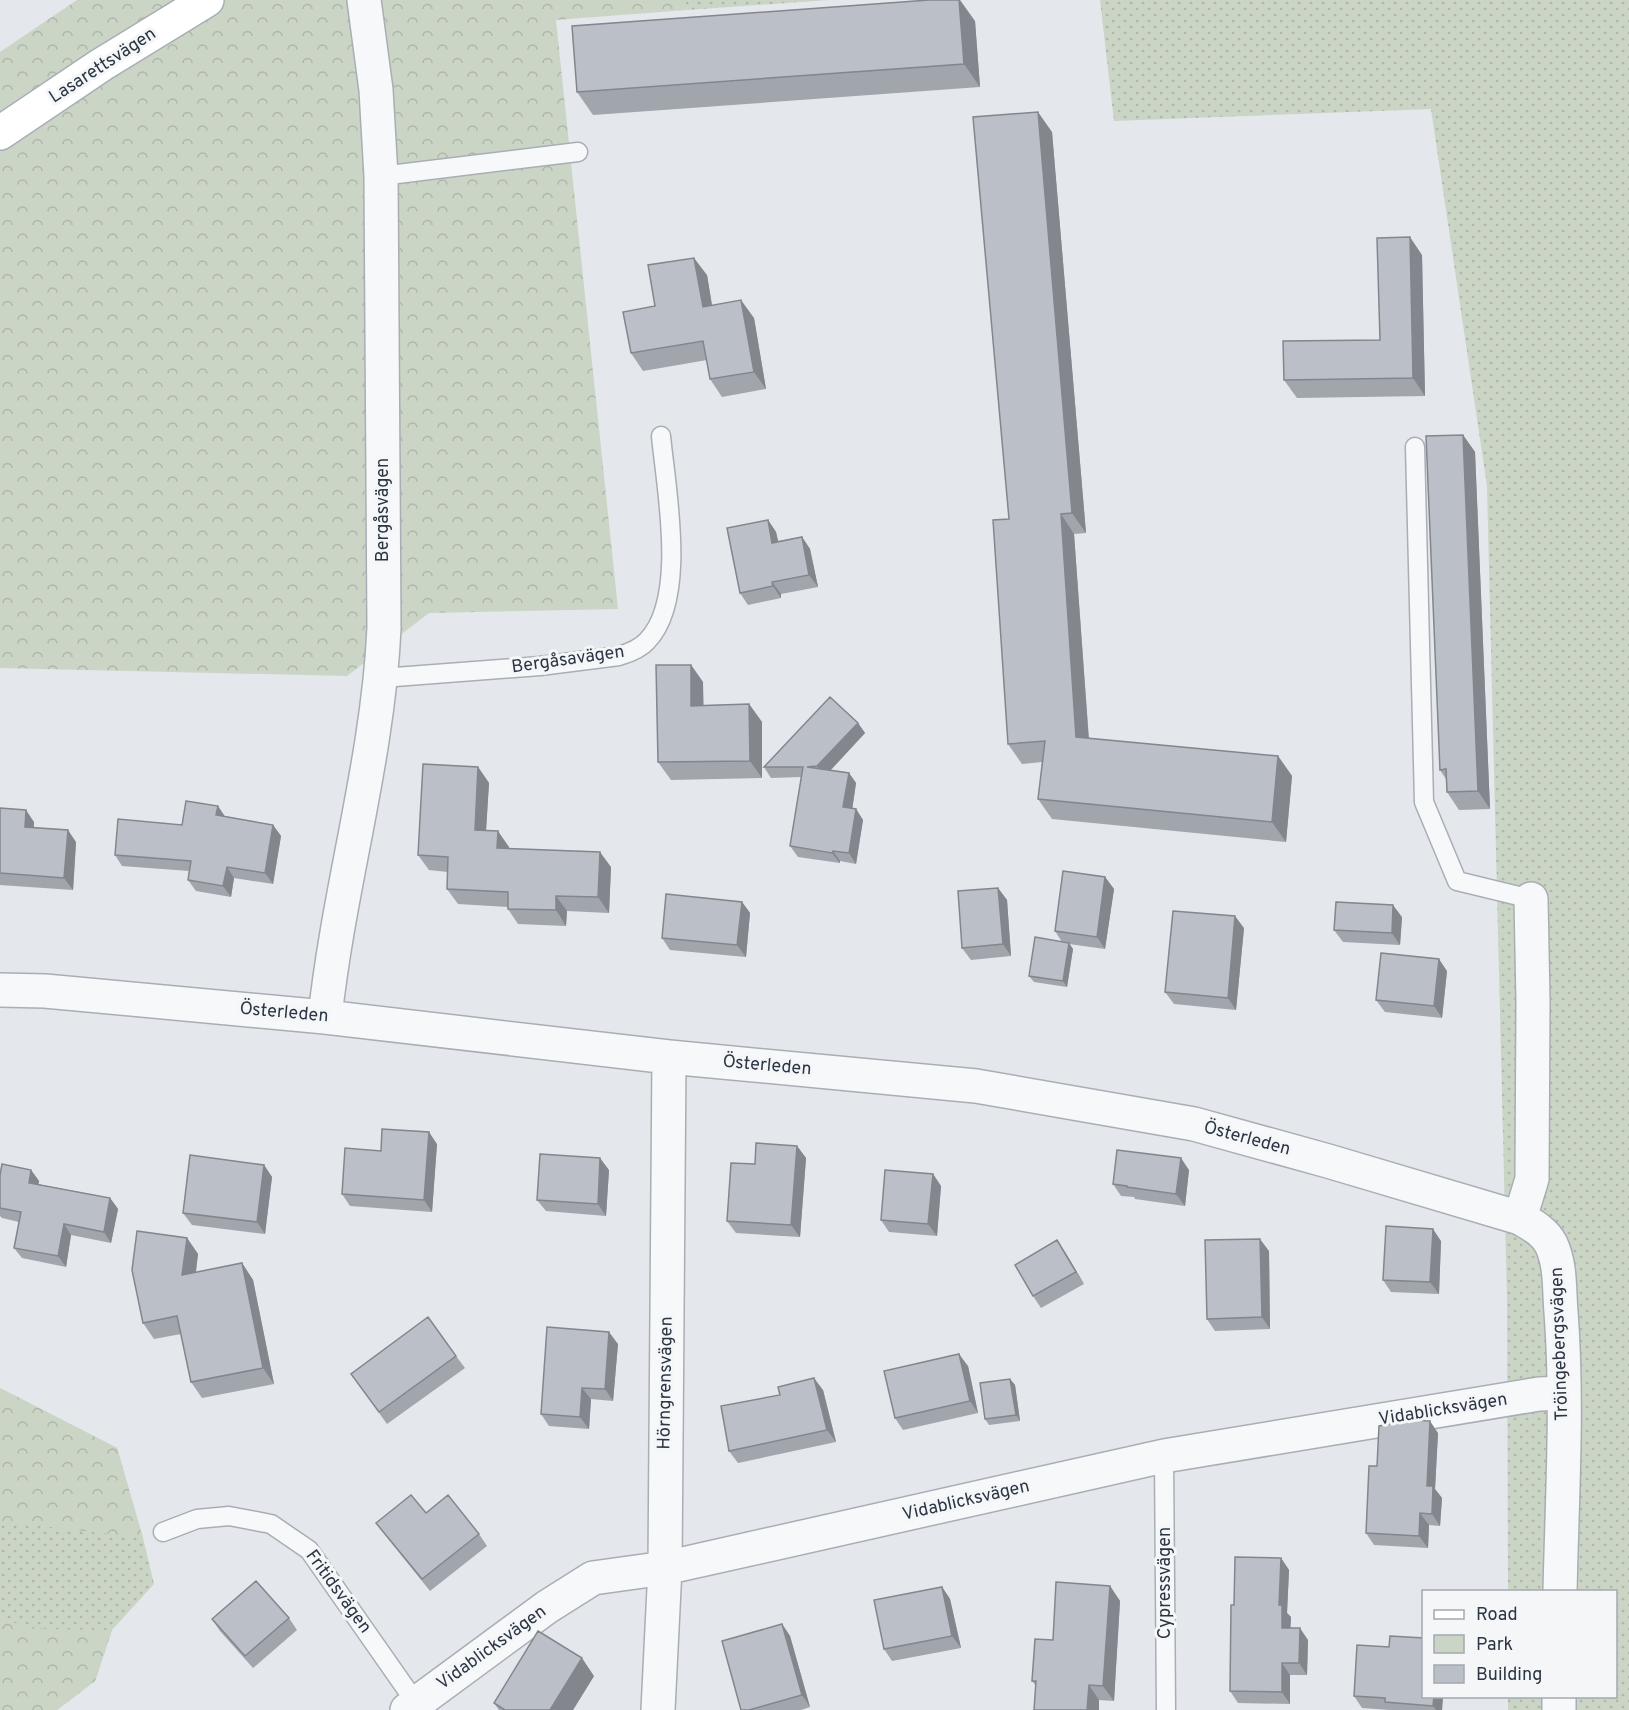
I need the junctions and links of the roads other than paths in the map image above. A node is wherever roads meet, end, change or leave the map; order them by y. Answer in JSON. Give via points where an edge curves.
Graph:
{"nodes":[{"id":1,"x":207,"y":0,"type":"edge"},
{"id":2,"x":364,"y":0,"type":"edge"},
{"id":3,"x":0,"y":133,"type":"edge"},
{"id":4,"x":578,"y":152,"type":"dead end"},
{"id":5,"x":381,"y":176,"type":"junction"},
{"id":6,"x":661,"y":436,"type":"dead end"},
{"id":7,"x":1415,"y":447,"type":"dead end"},
{"id":8,"x":382,"y":678,"type":"junction"},
{"id":9,"x":1531,"y":899,"type":"joint"},
{"id":10,"x":0,"y":990,"type":"edge"},
{"id":11,"x":325,"y":1017,"type":"junction"},
{"id":12,"x":669,"y":1057,"type":"junction"},
{"id":13,"x":1520,"y":1218,"type":"junction"},
{"id":14,"x":1564,"y":1393,"type":"junction"},
{"id":15,"x":1164,"y":1456,"type":"junction"},
{"id":16,"x":163,"y":1532,"type":"dead end"},
{"id":17,"x":665,"y":1568,"type":"junction"},
{"id":18,"x":1560,"y":1590,"type":"edge"},
{"id":19,"x":412,"y":1707,"type":"edge"},
{"id":20,"x":658,"y":1710,"type":"edge"},
{"id":21,"x":1166,"y":1710,"type":"edge"}],
"edges":[{"from":1,"to":3,"type":"street","name":"Lasarettsvägen"},
{"from":2,"to":5,"type":"street","name":"Bergåsvägen","via":[[376,90]]},
{"from":4,"to":5,"type":"lane"},
{"from":5,"to":8,"type":"street","name":"Bergåsvägen"},
{"from":6,"to":8,"type":"lane","name":"Bergåsavägen","via":[[672,567],[661,617],[648,641],[619,656]]},
{"from":7,"to":9,"type":"lane","via":[[1424,802],[1457,881]]},
{"from":8,"to":11,"type":"street","name":"Bergåsvägen","via":[[331,958]]},
{"from":9,"to":13,"type":"street","via":[[1532,1179]]},
{"from":10,"to":11,"type":"street","name":"Österleden"},
{"from":11,"to":12,"type":"street","name":"Österleden"},
{"from":12,"to":13,"type":"street","name":"Österleden","via":[[976,1086],[1194,1124]]},
{"from":12,"to":17,"type":"street","name":"Hörngrensvägen"},
{"from":13,"to":14,"type":"street","name":"Tröingebergsvägen","via":[[1539,1229],[1557,1260]]},
{"from":14,"to":15,"type":"street","name":"Vidablicksvägen"},
{"from":14,"to":18,"type":"street","name":"Tröingebergsvägen"},
{"from":15,"to":17,"type":"street","name":"Vidablicksvägen"},
{"from":15,"to":21,"type":"lane","name":"Cypressvägen"},
{"from":16,"to":19,"type":"lane","name":"Fritidsvägen","via":[[197,1519],[229,1516],[271,1524],[309,1550]]},
{"from":17,"to":19,"type":"street","name":"Vidablicksvägen","via":[[593,1578],[546,1607]]},
{"from":17,"to":20,"type":"street","name":"Hörngrensvägen"}]}
